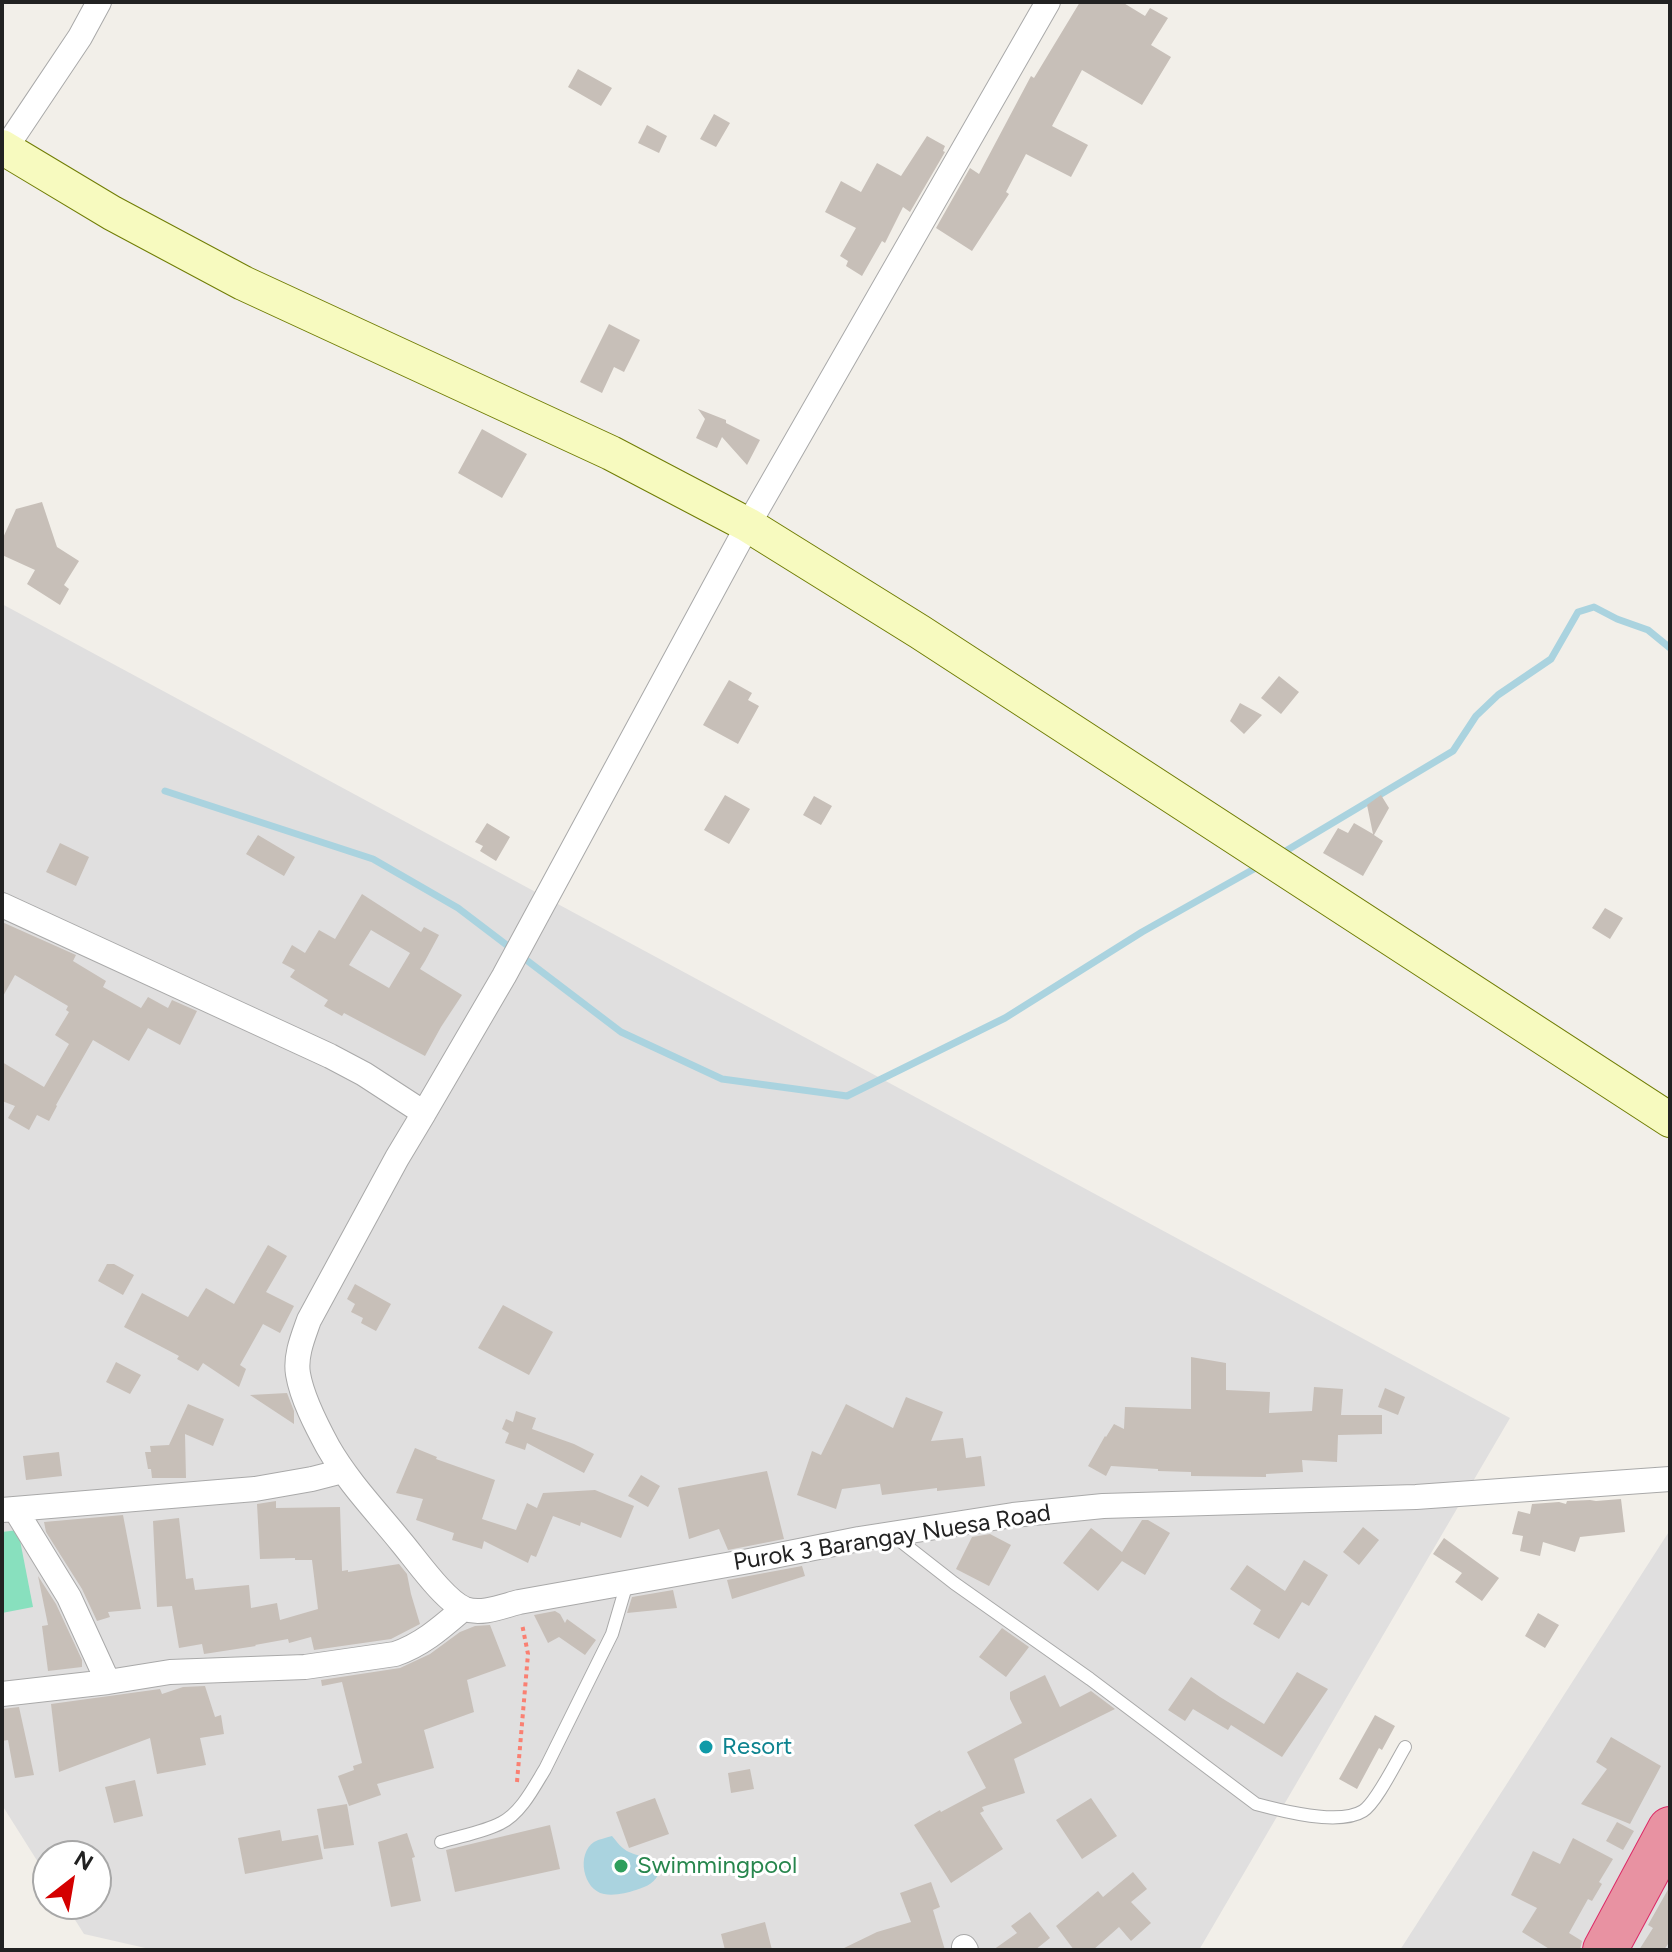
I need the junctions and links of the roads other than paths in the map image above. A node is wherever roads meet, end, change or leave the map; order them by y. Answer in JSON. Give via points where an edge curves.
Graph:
{"nodes":[{"id":1,"x":99,"y":2,"type":"edge"},
{"id":2,"x":1048,"y":2,"type":"edge"},
{"id":3,"x":4,"y":148,"type":"edge"},
{"id":4,"x":748,"y":525,"type":"junction"},
{"id":5,"x":2,"y":905,"type":"edge"},
{"id":6,"x":424,"y":1113,"type":"junction"},
{"id":7,"x":1670,"y":1120,"type":"edge"},
{"id":8,"x":343,"y":1471,"type":"junction"},
{"id":9,"x":1670,"y":1479,"type":"edge"},
{"id":10,"x":9,"y":1510,"type":"edge"},
{"id":11,"x":891,"y":1534,"type":"junction"},
{"id":12,"x":627,"y":1583,"type":"junction"},
{"id":13,"x":463,"y":1609,"type":"junction"},
{"id":14,"x":108,"y":1682,"type":"junction"},
{"id":15,"x":2,"y":1694,"type":"edge"},
{"id":16,"x":1405,"y":1747,"type":"dead end"},
{"id":17,"x":1669,"y":1831,"type":"edge"},
{"id":18,"x":441,"y":1842,"type":"dead end"},
{"id":19,"x":1605,"y":1950,"type":"edge"}],
"edges":[{"from":1,"to":3,"type":"street"},
{"from":2,"to":4,"type":"street"},
{"from":3,"to":4,"type":"main road","via":[[243,283],[611,453]]},
{"from":4,"to":6,"type":"street"},
{"from":4,"to":7,"type":"main road"},
{"from":5,"to":6,"type":"street","via":[[330,1056]]},
{"from":6,"to":8,"type":"street","via":[[309,1320],[301,1344],[298,1372],[312,1414]]},
{"from":8,"to":10,"type":"street","via":[[255,1489]]},
{"from":8,"to":13,"type":"street"},
{"from":9,"to":11,"type":"street","name":"Purok 3 Barangay Nuesa Road","via":[[1416,1497],[1103,1506]]},
{"from":10,"to":14,"type":"street","via":[[69,1597]]},
{"from":11,"to":12,"type":"street","name":"Purok 3 Barangay Nuesa Road"},
{"from":11,"to":16,"type":"lane","via":[[1256,1804],[1322,1817],[1351,1816],[1365,1810]]},
{"from":12,"to":13,"type":"street","name":"Purok 3 Barangay Nuesa Road","via":[[491,1610]]},
{"from":12,"to":18,"type":"lane","via":[[612,1634],[545,1769],[514,1813],[499,1824]]},
{"from":13,"to":14,"type":"street","via":[[426,1640],[395,1654],[305,1667],[170,1672]]},
{"from":14,"to":15,"type":"street"},
{"from":17,"to":19,"type":"highway"}]}
